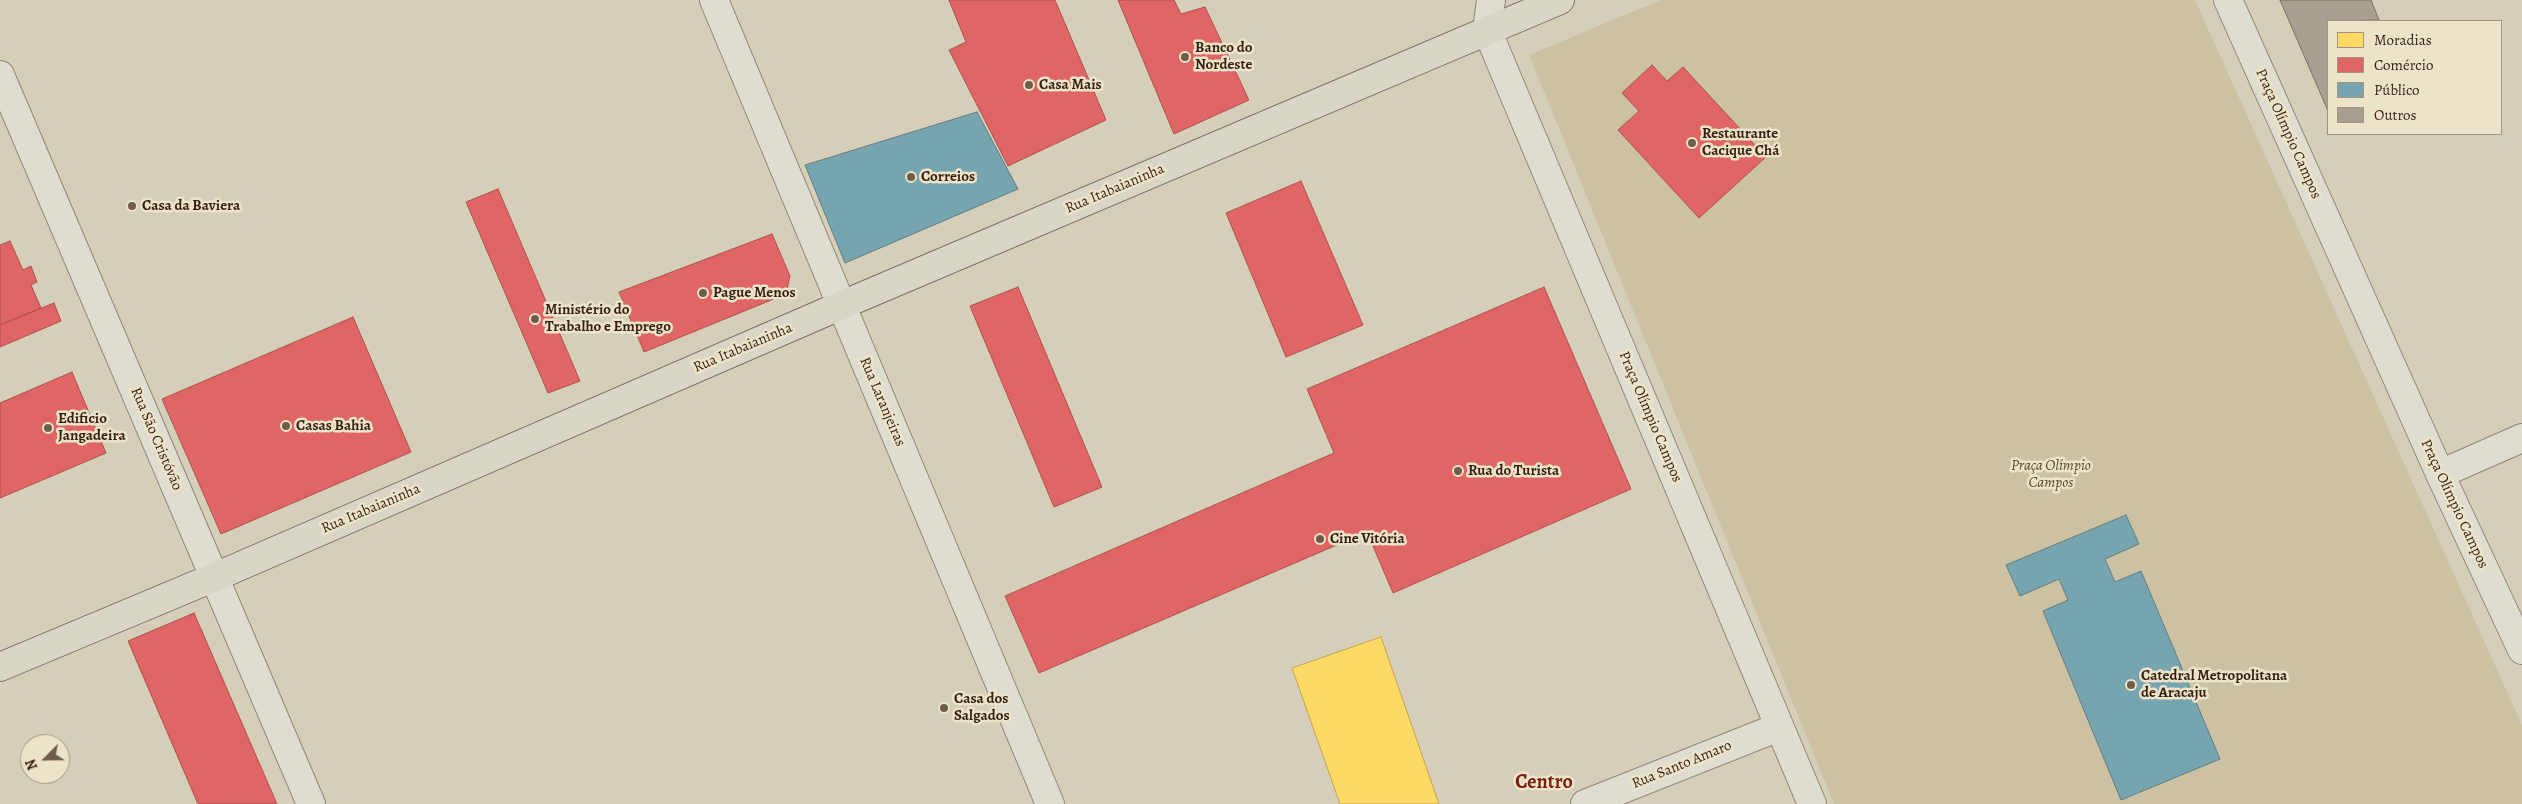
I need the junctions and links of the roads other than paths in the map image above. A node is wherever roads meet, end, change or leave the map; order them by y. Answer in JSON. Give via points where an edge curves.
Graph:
{"nodes":[{"id":1,"x":714,"y":0,"type":"edge"},
{"id":2,"x":1490,"y":0,"type":"edge"},
{"id":3,"x":1560,"y":0,"type":"edge"},
{"id":4,"x":2228,"y":0,"type":"edge"},
{"id":5,"x":1487,"y":30,"type":"junction"},
{"id":6,"x":0,"y":75,"type":"edge"},
{"id":7,"x":842,"y":305,"type":"junction"},
{"id":8,"x":2522,"y":438,"type":"edge"},
{"id":9,"x":2440,"y":474,"type":"junction"},
{"id":10,"x":215,"y":577,"type":"junction"},
{"id":11,"x":2522,"y":650,"type":"edge"},
{"id":12,"x":0,"y":668,"type":"edge"},
{"id":13,"x":1779,"y":727,"type":"junction"},
{"id":14,"x":311,"y":804,"type":"edge"},
{"id":15,"x":1050,"y":804,"type":"edge"},
{"id":16,"x":1585,"y":804,"type":"edge"},
{"id":17,"x":1812,"y":804,"type":"edge"}],
"edges":[{"from":1,"to":7,"type":"street","name":"Rua Laranjeiras"},
{"from":2,"to":5,"type":"street"},
{"from":3,"to":5,"type":"main road","name":"Rua Itabaianinha"},
{"from":4,"to":9,"type":"street","name":"Praça Olímpio Campos"},
{"from":5,"to":7,"type":"main road","name":"Rua Itabaianinha"},
{"from":5,"to":13,"type":"street","name":"Praça Olímpio Campos"},
{"from":6,"to":10,"type":"street","name":"Rua São Cristóvão"},
{"from":7,"to":10,"type":"main road","name":"Rua Itabaianinha"},
{"from":7,"to":15,"type":"street","name":"Rua Laranjeiras"},
{"from":8,"to":9,"type":"street"},
{"from":9,"to":11,"type":"street","name":"Praça Olímpio Campos"},
{"from":10,"to":12,"type":"main road","name":"Rua Itabaianinha"},
{"from":10,"to":14,"type":"street","name":"Rua São Cristóvão"},
{"from":13,"to":16,"type":"street","name":"Rua Santo Amaro"},
{"from":13,"to":17,"type":"street","name":"Praça Olímpio Campos"}]}
